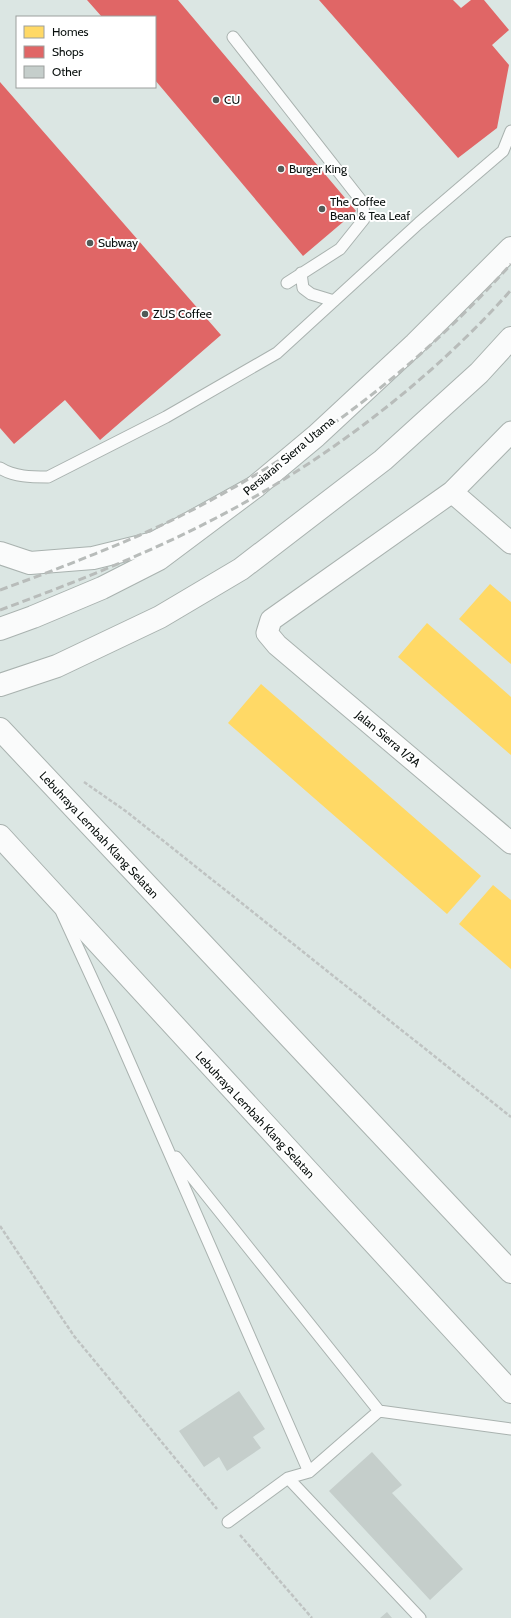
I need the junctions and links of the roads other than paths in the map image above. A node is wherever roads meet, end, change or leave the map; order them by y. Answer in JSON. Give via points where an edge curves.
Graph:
{"nodes":[{"id":1,"x":233,"y":38,"type":"dead end"},
{"id":2,"x":511,"y":131,"type":"edge"},
{"id":3,"x":511,"y":248,"type":"edge"},
{"id":4,"x":301,"y":273,"type":"junction"},
{"id":5,"x":287,"y":283,"type":"dead end"},
{"id":6,"x":334,"y":301,"type":"junction"},
{"id":7,"x":511,"y":338,"type":"edge"},
{"id":8,"x":511,"y":432,"type":"edge"},
{"id":9,"x":0,"y":468,"type":"edge"},
{"id":10,"x":254,"y":487,"type":"junction"},
{"id":11,"x":452,"y":492,"type":"junction"},
{"id":12,"x":511,"y":544,"type":"edge"},
{"id":13,"x":0,"y":553,"type":"edge"},
{"id":14,"x":0,"y":629,"type":"edge"},
{"id":15,"x":0,"y":685,"type":"edge"},
{"id":16,"x":0,"y":729,"type":"edge"},
{"id":17,"x":0,"y":836,"type":"edge"},
{"id":18,"x":511,"y":843,"type":"edge"},
{"id":19,"x":54,"y":896,"type":"junction"},
{"id":20,"x":166,"y":1145,"type":"junction"},
{"id":21,"x":511,"y":1272,"type":"edge"},
{"id":22,"x":511,"y":1392,"type":"edge"},
{"id":23,"x":379,"y":1411,"type":"junction"},
{"id":24,"x":511,"y":1429,"type":"edge"},
{"id":25,"x":309,"y":1472,"type":"junction"},
{"id":26,"x":288,"y":1478,"type":"junction"},
{"id":27,"x":228,"y":1522,"type":"road end"},
{"id":28,"x":420,"y":1618,"type":"edge"}],
"edges":[{"from":1,"to":4,"type":"lane","via":[[363,203],[364,219],[340,249]]},
{"from":2,"to":6,"type":"lane","via":[[502,151]]},
{"from":3,"to":10,"type":"main road","name":"Persiaran Sierra Utama","via":[[415,344],[316,436]]},
{"from":4,"to":5,"type":"lane"},
{"from":4,"to":6,"type":"lane","via":[[303,288],[310,294]]},
{"from":6,"to":9,"type":"lane","via":[[277,353],[166,417],[55,474],[48,477],[29,477],[6,472]]},
{"from":7,"to":15,"type":"main road","via":[[479,373],[383,460],[241,569],[160,617],[58,666]]},
{"from":8,"to":11,"type":"street"},
{"from":10,"to":13,"type":"main road","via":[[154,543],[93,558],[30,563]]},
{"from":10,"to":14,"type":"main road","name":"Persiaran Sierra Utama","via":[[159,559],[102,588],[33,618]]},
{"from":11,"to":12,"type":"street"},
{"from":11,"to":18,"type":"street","name":"Jalan Sierra 1/3A","via":[[271,620],[267,633]]},
{"from":16,"to":21,"type":"main road","name":"Lebuhraya Lembah Klang Selatan"},
{"from":17,"to":19,"type":"main road","name":"Lebuhraya Lembah Klang Selatan"},
{"from":19,"to":20,"type":"lane"},
{"from":19,"to":22,"type":"main road","name":"Lebuhraya Lembah Klang Selatan"},
{"from":20,"to":23,"type":"lane"},
{"from":20,"to":25,"type":"lane"},
{"from":23,"to":24,"type":"lane"},
{"from":23,"to":25,"type":"lane"},
{"from":25,"to":26,"type":"lane"},
{"from":26,"to":27,"type":"lane"},
{"from":26,"to":28,"type":"lane"}]}
